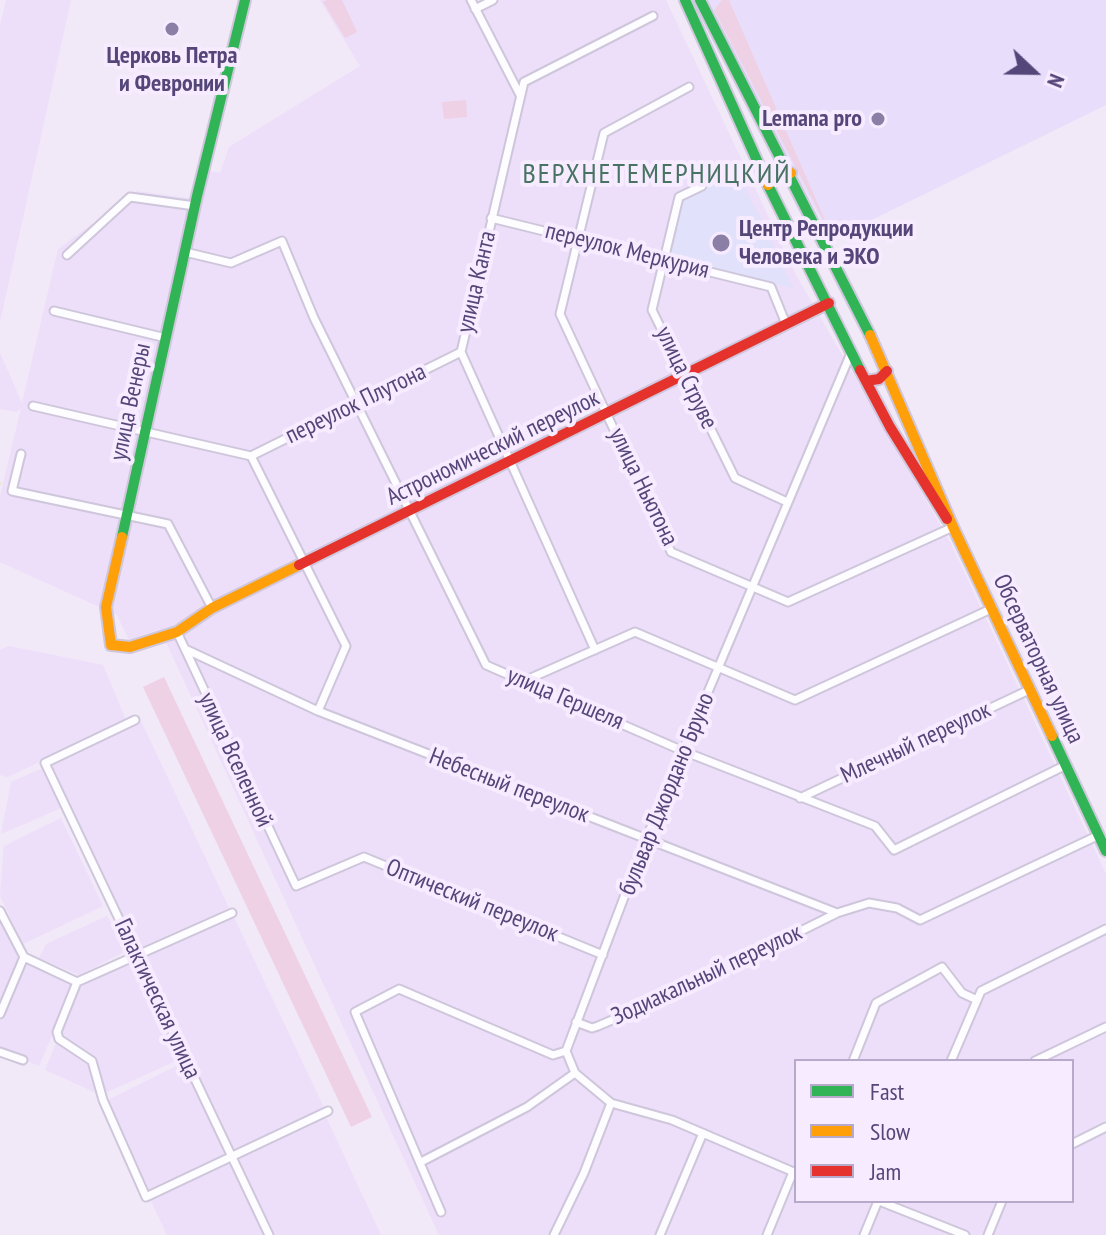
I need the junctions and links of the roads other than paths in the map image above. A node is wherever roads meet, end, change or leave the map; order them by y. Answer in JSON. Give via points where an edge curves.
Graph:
{"nodes":[{"id":1,"x":245,"y":0,"type":"edge"},
{"id":2,"x":471,"y":0,"type":"edge"},
{"id":3,"x":493,"y":0,"type":"edge"},
{"id":4,"x":685,"y":0,"type":"edge"},
{"id":5,"x":700,"y":0,"type":"edge"},
{"id":6,"x":475,"y":9,"type":"junction"},
{"id":7,"x":653,"y":16,"type":"dead end"},
{"id":8,"x":689,"y":87,"type":"dead end"},
{"id":9,"x":520,"y":95,"type":"junction"},
{"id":10,"x":791,"y":173,"type":"junction"},
{"id":11,"x":768,"y":185,"type":"junction"},
{"id":12,"x":702,"y":186,"type":"dead end"},
{"id":13,"x":195,"y":206,"type":"junction"},
{"id":14,"x":491,"y":218,"type":"junction"},
{"id":15,"x":579,"y":239,"type":"junction"},
{"id":16,"x":185,"y":252,"type":"junction"},
{"id":17,"x":67,"y":255,"type":"dead end"},
{"id":18,"x":665,"y":259,"type":"junction"},
{"id":19,"x":829,"y":303,"type":"junction"},
{"id":20,"x":54,"y":311,"type":"dead end"},
{"id":21,"x":786,"y":324,"type":"junction"},
{"id":22,"x":166,"y":338,"type":"junction"},
{"id":23,"x":461,"y":352,"type":"junction"},
{"id":24,"x":851,"y":353,"type":"junction"},
{"id":25,"x":887,"y":371,"type":"junction"},
{"id":26,"x":684,"y":374,"type":"junction"},
{"id":27,"x":866,"y":381,"type":"junction"},
{"id":28,"x":357,"y":403,"type":"junction"},
{"id":29,"x":33,"y":406,"type":"dead end"},
{"id":30,"x":607,"y":414,"type":"junction"},
{"id":31,"x":145,"y":430,"type":"junction"},
{"id":32,"x":21,"y":454,"type":"dead end"},
{"id":33,"x":251,"y":456,"type":"junction"},
{"id":34,"x":510,"y":461,"type":"junction"},
{"id":35,"x":787,"y":502,"type":"junction"},
{"id":36,"x":410,"y":511,"type":"junction"},
{"id":37,"x":128,"y":513,"type":"junction"},
{"id":38,"x":953,"y":527,"type":"junction"},
{"id":39,"x":304,"y":565,"type":"junction"},
{"id":40,"x":751,"y":588,"type":"junction"},
{"id":41,"x":106,"y":607,"type":"joint"},
{"id":42,"x":212,"y":608,"type":"junction"},
{"id":43,"x":993,"y":608,"type":"junction"},
{"id":44,"x":177,"y":632,"type":"junction"},
{"id":45,"x":185,"y":649,"type":"junction"},
{"id":46,"x":595,"y":650,"type":"junction"},
{"id":47,"x":717,"y":669,"type":"junction"},
{"id":48,"x":524,"y":681,"type":"junction"},
{"id":49,"x":1031,"y":689,"type":"junction"},
{"id":50,"x":318,"y":711,"type":"junction"},
{"id":51,"x":135,"y":720,"type":"dead end"},
{"id":52,"x":683,"y":751,"type":"junction"},
{"id":53,"x":1066,"y":765,"type":"junction"},
{"id":54,"x":800,"y":798,"type":"junction"},
{"id":55,"x":1099,"y":835,"type":"junction"},
{"id":56,"x":646,"y":839,"type":"junction"},
{"id":57,"x":1106,"y":851,"type":"edge"},
{"id":58,"x":296,"y":886,"type":"joint"},
{"id":59,"x":0,"y":911,"type":"edge"},
{"id":60,"x":232,"y":913,"type":"dead end"},
{"id":61,"x":837,"y":913,"type":"junction"},
{"id":62,"x":1106,"y":929,"type":"edge"},
{"id":63,"x":603,"y":955,"type":"junction"},
{"id":64,"x":136,"y":956,"type":"junction"},
{"id":65,"x":24,"y":957,"type":"junction"},
{"id":66,"x":77,"y":982,"type":"junction"},
{"id":67,"x":975,"y":999,"type":"junction"},
{"id":68,"x":0,"y":1014,"type":"edge"},
{"id":69,"x":576,"y":1022,"type":"junction"},
{"id":70,"x":1106,"y":1027,"type":"edge"},
{"id":71,"x":566,"y":1051,"type":"junction"},
{"id":72,"x":0,"y":1052,"type":"edge"},
{"id":73,"x":854,"y":1059,"type":"edge"},
{"id":74,"x":952,"y":1059,"type":"edge"},
{"id":75,"x":1039,"y":1059,"type":"edge"},
{"id":76,"x":23,"y":1060,"type":"dead end"},
{"id":77,"x":575,"y":1073,"type":"junction"},
{"id":78,"x":611,"y":1103,"type":"junction"},
{"id":79,"x":328,"y":1111,"type":"dead end"},
{"id":80,"x":1106,"y":1127,"type":"edge"},
{"id":81,"x":703,"y":1133,"type":"junction"},
{"id":82,"x":1074,"y":1143,"type":"edge"},
{"id":83,"x":231,"y":1157,"type":"junction"},
{"id":84,"x":421,"y":1162,"type":"junction"},
{"id":85,"x":794,"y":1172,"type":"edge"},
{"id":86,"x":878,"y":1203,"type":"edge"},
{"id":87,"x":895,"y":1203,"type":"edge"},
{"id":88,"x":1001,"y":1203,"type":"edge"},
{"id":89,"x":441,"y":1212,"type":"dead end"},
{"id":90,"x":269,"y":1235,"type":"edge"},
{"id":91,"x":554,"y":1235,"type":"edge"},
{"id":92,"x":660,"y":1235,"type":"edge"},
{"id":93,"x":767,"y":1235,"type":"edge"},
{"id":94,"x":864,"y":1235,"type":"edge"},
{"id":95,"x":965,"y":1235,"type":"edge"},
{"id":96,"x":988,"y":1235,"type":"edge"}],
"edges":[{"from":1,"to":13,"type":"main road","name":"улица Венеры"},
{"from":2,"to":6,"type":"street"},
{"from":3,"to":6,"type":"street"},
{"from":4,"to":11,"type":"main road","name":"Обсерваторная улица"},
{"from":5,"to":10,"type":"main road","name":"Обсерваторная улица"},
{"from":6,"to":9,"type":"street"},
{"from":7,"to":9,"type":"street","via":[[532,75]]},
{"from":8,"to":15,"type":"street","name":"улица Ньютона","via":[[604,133]]},
{"from":9,"to":14,"type":"street","name":"улица Канта"},
{"from":10,"to":11,"type":"main road","via":[[777,175]]},
{"from":10,"to":25,"type":"main road","name":"Обсерваторная улица"},
{"from":11,"to":19,"type":"main road","name":"Обсерваторная улица"},
{"from":12,"to":18,"type":"street","name":"улица Струве","via":[[679,197]]},
{"from":13,"to":16,"type":"main road","name":"улица Венеры"},
{"from":13,"to":17,"type":"street","via":[[130,197]]},
{"from":14,"to":15,"type":"street","name":"переулок Меркурия"},
{"from":14,"to":23,"type":"street","name":"улица Канта"},
{"from":15,"to":18,"type":"street","name":"переулок Меркурия"},
{"from":15,"to":30,"type":"street","name":"улица Ньютона","via":[[560,314]]},
{"from":16,"to":22,"type":"main road","name":"улица Венеры"},
{"from":16,"to":28,"type":"street","name":"улица Гершеля","via":[[231,263],[282,241]]},
{"from":18,"to":21,"type":"street","name":"переулок Меркурия","via":[[771,287]]},
{"from":18,"to":26,"type":"street","name":"улица Струве","via":[[652,310]]},
{"from":19,"to":21,"type":"main road","name":"Астрономический переулок"},
{"from":19,"to":24,"type":"main road","name":"Обсерваторная улица"},
{"from":20,"to":22,"type":"street"},
{"from":21,"to":26,"type":"main road","name":"Астрономический переулок"},
{"from":22,"to":31,"type":"main road","name":"улица Венеры"},
{"from":23,"to":28,"type":"street","name":"переулок Плутона"},
{"from":23,"to":34,"type":"street","name":"улица Канта"},
{"from":24,"to":27,"type":"main road","name":"Обсерваторная улица"},
{"from":24,"to":35,"type":"street","name":"бульвар Джордано Бруно"},
{"from":25,"to":27,"type":"main road"},
{"from":25,"to":38,"type":"main road","name":"Обсерваторная улица"},
{"from":26,"to":30,"type":"main road","name":"Астрономический переулок"},
{"from":26,"to":35,"type":"street","name":"улица Струве","via":[[735,478]]},
{"from":27,"to":38,"type":"main road","name":"Обсерваторная улица"},
{"from":28,"to":33,"type":"street","name":"переулок Плутона"},
{"from":28,"to":36,"type":"street","name":"улица Гершеля"},
{"from":29,"to":31,"type":"street"},
{"from":30,"to":34,"type":"main road","name":"Астрономический переулок"},
{"from":30,"to":40,"type":"street","name":"улица Ньютона","via":[[671,552]]},
{"from":31,"to":33,"type":"street"},
{"from":31,"to":37,"type":"main road","name":"улица Венеры"},
{"from":32,"to":37,"type":"street","via":[[12,491],[116,515]]},
{"from":33,"to":39,"type":"street"},
{"from":34,"to":36,"type":"main road","name":"Астрономический переулок"},
{"from":34,"to":46,"type":"street","name":"улица Канта"},
{"from":35,"to":40,"type":"street","name":"бульвар Джордано Бруно"},
{"from":36,"to":39,"type":"main road","name":"Астрономический переулок"},
{"from":36,"to":48,"type":"street","name":"улица Гершеля","via":[[486,665]]},
{"from":37,"to":41,"type":"main road","name":"улица Венеры"},
{"from":37,"to":42,"type":"street","via":[[168,524]]},
{"from":38,"to":40,"type":"street","name":"улица Ньютона","via":[[788,602]]},
{"from":38,"to":43,"type":"main road","name":"Обсерваторная улица"},
{"from":39,"to":42,"type":"main road","name":"Астрономический переулок"},
{"from":39,"to":50,"type":"street","via":[[346,646]]},
{"from":40,"to":47,"type":"street","name":"бульвар Джордано Бруно"},
{"from":41,"to":44,"type":"main road","name":"Астрономический переулок","via":[[111,645],[130,647]]},
{"from":42,"to":44,"type":"main road","name":"Астрономический переулок"},
{"from":43,"to":47,"type":"street","via":[[795,700]]},
{"from":43,"to":49,"type":"main road","name":"Обсерваторная улица"},
{"from":44,"to":45,"type":"street","name":"улица Вселенной"},
{"from":45,"to":50,"type":"street","name":"Небесный переулок"},
{"from":45,"to":58,"type":"street","name":"улица Вселенной"},
{"from":46,"to":47,"type":"street","via":[[635,632]]},
{"from":46,"to":48,"type":"street"},
{"from":47,"to":52,"type":"street","name":"бульвар Джордано Бруно"},
{"from":48,"to":52,"type":"street","name":"улица Гершеля"},
{"from":49,"to":53,"type":"main road","name":"Обсерваторная улица"},
{"from":49,"to":54,"type":"street","name":"Млечный переулок"},
{"from":50,"to":56,"type":"street","name":"Небесный переулок"},
{"from":51,"to":64,"type":"street","name":"Галактическая улица","via":[[45,763]]},
{"from":52,"to":54,"type":"street","name":"улица Гершеля"},
{"from":52,"to":56,"type":"street","name":"бульвар Джордано Бруно"},
{"from":53,"to":54,"type":"street","name":"улица Гершеля","via":[[894,850],[875,826]]},
{"from":53,"to":55,"type":"main road","name":"Обсерваторная улица"},
{"from":55,"to":57,"type":"main road","name":"Обсерваторная улица"},
{"from":55,"to":61,"type":"street","name":"Зодиакальный переулок","via":[[920,920],[897,908],[869,903]]},
{"from":56,"to":61,"type":"street","name":"Небесный переулок"},
{"from":56,"to":63,"type":"street","name":"бульвар Джордано Бруно"},
{"from":58,"to":63,"type":"street","name":"Оптический переулок","via":[[364,857]]},
{"from":59,"to":65,"type":"street"},
{"from":60,"to":64,"type":"street"},
{"from":61,"to":69,"type":"street","name":"Зодиакальный переулок","via":[[598,1026]]},
{"from":62,"to":67,"type":"street","via":[[981,991]]},
{"from":63,"to":69,"type":"street","name":"бульвар Джордано Бруно"},
{"from":64,"to":66,"type":"street"},
{"from":64,"to":83,"type":"street","name":"Галактическая улица"},
{"from":65,"to":66,"type":"street"},
{"from":65,"to":68,"type":"street"},
{"from":66,"to":83,"type":"street","via":[[57,1032],[59,1039],[92,1061],[103,1100],[146,1197]]},
{"from":67,"to":73,"type":"street","via":[[962,993],[942,967],[876,1003]]},
{"from":67,"to":74,"type":"street"},
{"from":69,"to":71,"type":"street","name":"бульвар Джордано Бруно"},
{"from":70,"to":75,"type":"street"},
{"from":71,"to":77,"type":"street"},
{"from":71,"to":84,"type":"street","via":[[553,1055],[399,989],[355,1012]]},
{"from":72,"to":76,"type":"street"},
{"from":77,"to":78,"type":"street"},
{"from":77,"to":84,"type":"street","via":[[527,1107]]},
{"from":78,"to":81,"type":"street"},
{"from":78,"to":91,"type":"street"},
{"from":79,"to":83,"type":"street"},
{"from":80,"to":82,"type":"street"},
{"from":81,"to":85,"type":"street"},
{"from":81,"to":92,"type":"street"},
{"from":83,"to":90,"type":"street","name":"Галактическая улица"},
{"from":84,"to":89,"type":"street"},
{"from":85,"to":93,"type":"street"},
{"from":86,"to":94,"type":"street"},
{"from":87,"to":95,"type":"street"},
{"from":88,"to":96,"type":"street"}]}
